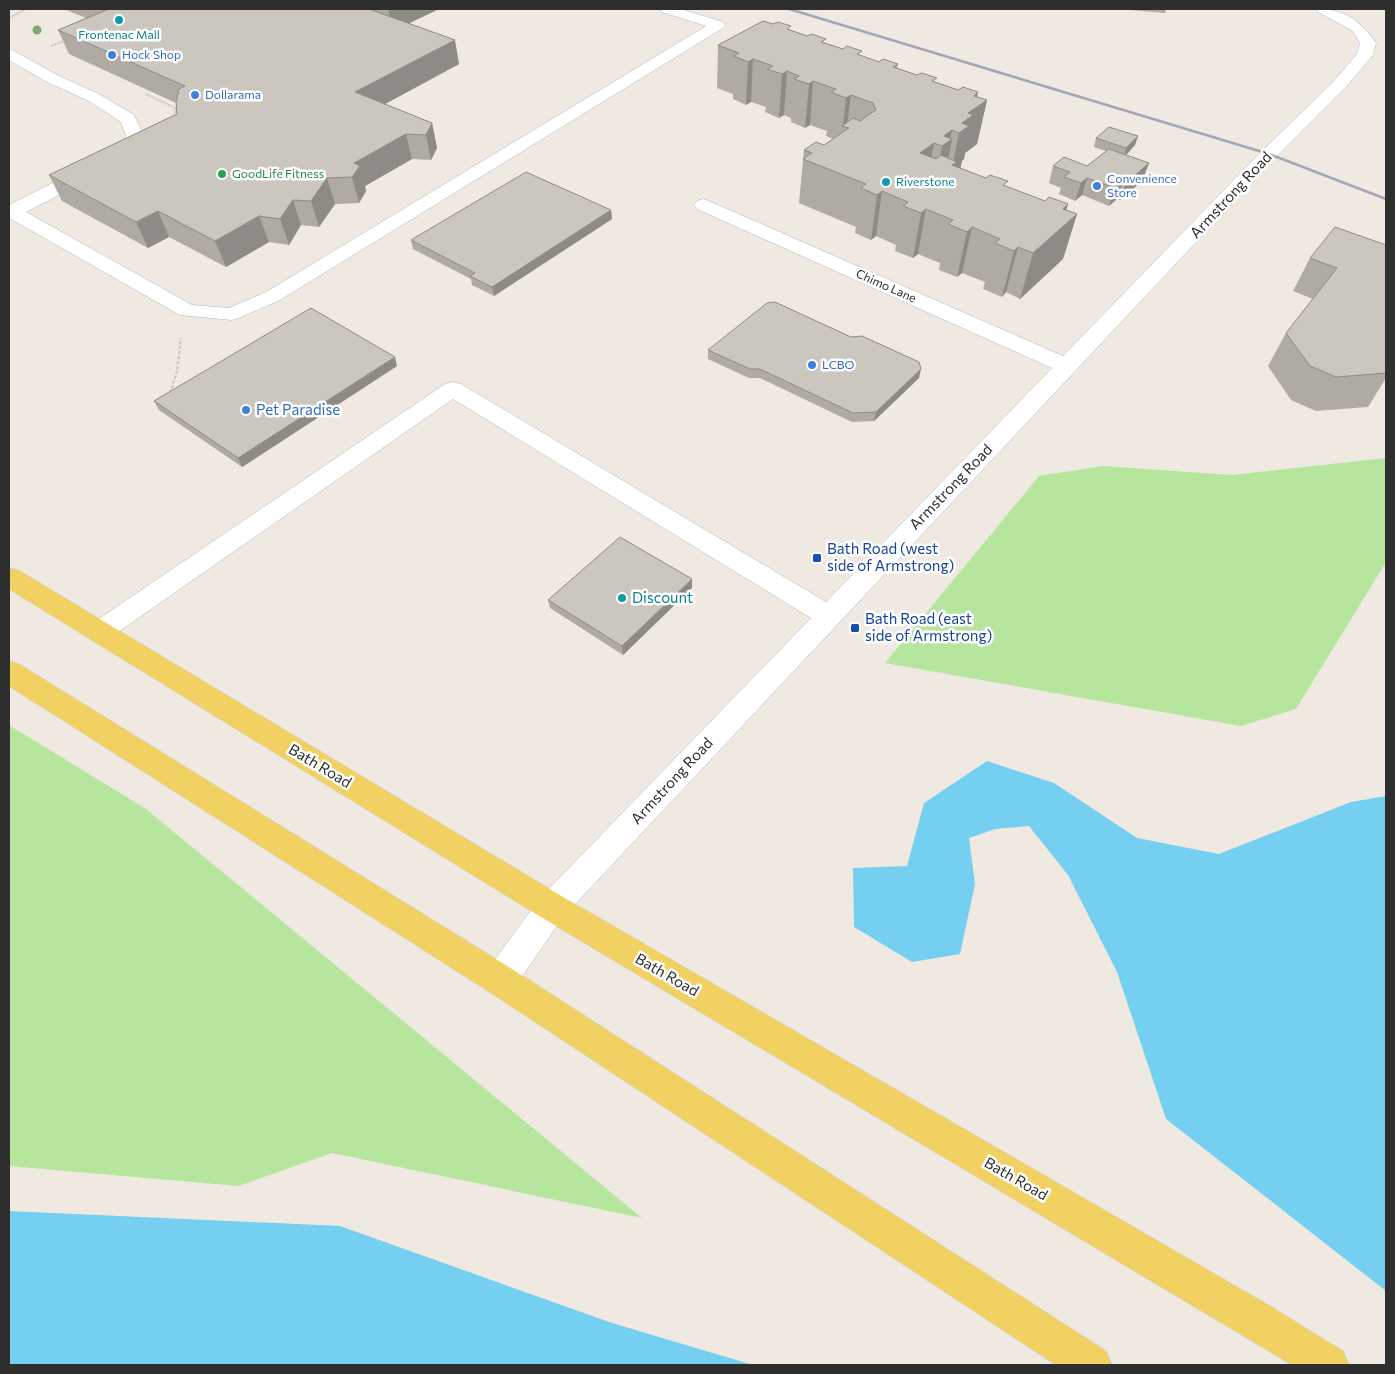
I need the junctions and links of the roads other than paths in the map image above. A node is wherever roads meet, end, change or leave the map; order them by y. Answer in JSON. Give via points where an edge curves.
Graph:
{"nodes":[{"id":1,"x":667,"y":9,"type":"edge"},
{"id":2,"x":1323,"y":9,"type":"edge"},
{"id":3,"x":13,"y":56,"type":"edge"},
{"id":4,"x":703,"y":205,"type":"dead end"},
{"id":5,"x":10,"y":211,"type":"edge"},
{"id":6,"x":1069,"y":367,"type":"junction"},
{"id":7,"x":9,"y":577,"type":"edge"},
{"id":8,"x":829,"y":616,"type":"junction"},
{"id":9,"x":99,"y":632,"type":"junction"},
{"id":10,"x":9,"y":672,"type":"edge"},
{"id":11,"x":552,"y":908,"type":"junction"},
{"id":12,"x":500,"y":980,"type":"junction"},
{"id":13,"x":1092,"y":1365,"type":"edge"},
{"id":14,"x":1330,"y":1365,"type":"edge"}],
"edges":[{"from":1,"to":5,"type":"street","via":[[718,25],[272,296],[232,314],[187,311]]},
{"from":2,"to":6,"type":"street","name":"Armstrong Road","via":[[1358,28],[1368,43],[1365,55]]},
{"from":3,"to":5,"type":"street","via":[[128,119],[135,136],[122,155]]},
{"from":4,"to":6,"type":"street","name":"Chimo Lane"},
{"from":6,"to":8,"type":"street","name":"Armstrong Road"},
{"from":7,"to":9,"type":"main road","name":"Bath Road"},
{"from":8,"to":9,"type":"street","via":[[453,389]]},
{"from":8,"to":11,"type":"street","name":"Armstrong Road"},
{"from":9,"to":11,"type":"main road","name":"Bath Road"},
{"from":10,"to":12,"type":"main road"},
{"from":11,"to":12,"type":"street","name":"Armstrong Road"},
{"from":11,"to":14,"type":"main road","name":"Bath Road"},
{"from":12,"to":13,"type":"main road"}]}
